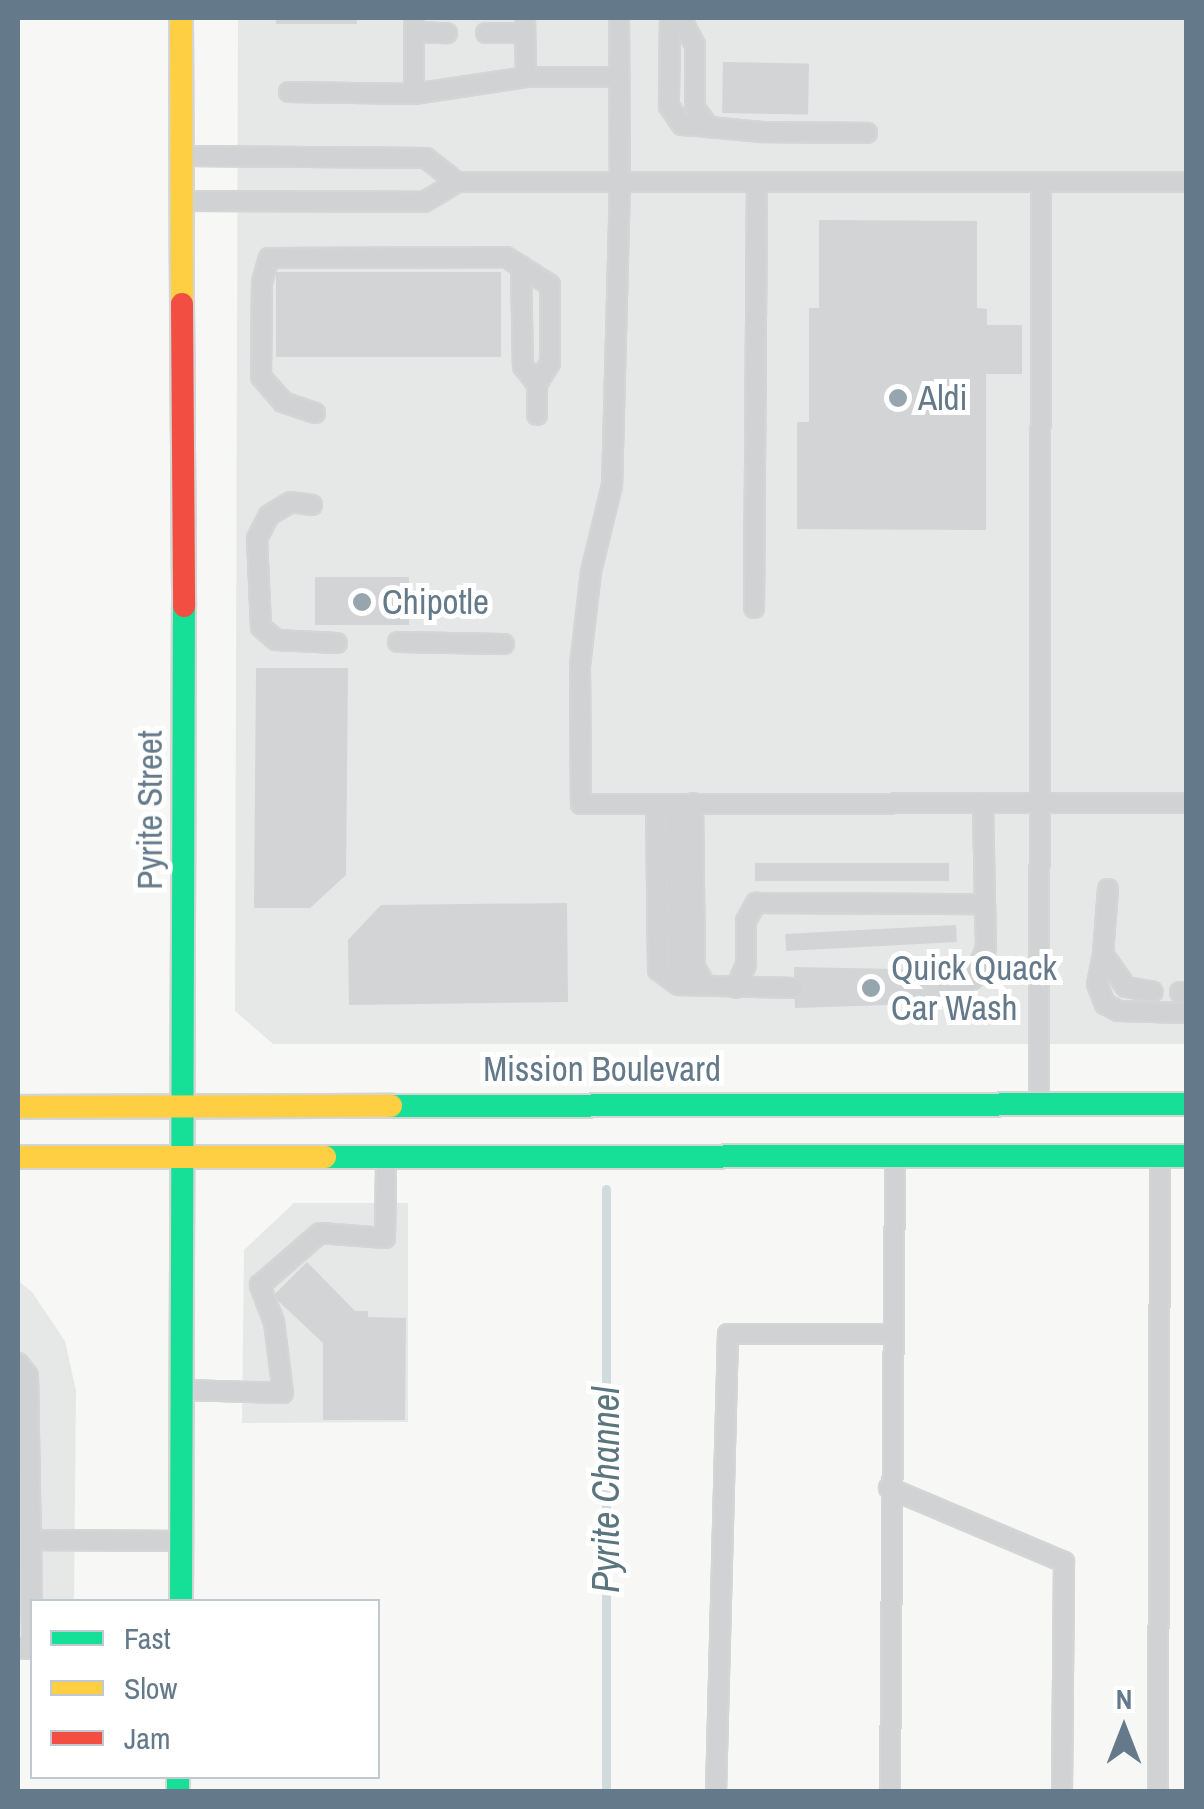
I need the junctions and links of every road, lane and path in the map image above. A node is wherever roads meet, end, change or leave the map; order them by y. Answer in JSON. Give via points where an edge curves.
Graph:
{"nodes":[{"id":1,"x":181,"y":18,"type":"edge"},
{"id":2,"x":619,"y":18,"type":"edge"},
{"id":3,"x":670,"y":18,"type":"edge"},
{"id":4,"x":681,"y":18,"type":"edge"},
{"id":5,"x":414,"y":25,"type":"edge"},
{"id":6,"x":525,"y":25,"type":"edge"},
{"id":7,"x":447,"y":33,"type":"dead end"},
{"id":8,"x":486,"y":33,"type":"dead end"},
{"id":9,"x":526,"y":77,"type":"junction"},
{"id":10,"x":619,"y":77,"type":"junction"},
{"id":11,"x":288,"y":92,"type":"dead end"},
{"id":12,"x":414,"y":94,"type":"junction"},
{"id":13,"x":709,"y":126,"type":"junction"},
{"id":14,"x":867,"y":132,"type":"dead end"},
{"id":15,"x":182,"y":156,"type":"junction"},
{"id":16,"x":457,"y":182,"type":"junction"},
{"id":17,"x":1186,"y":182,"type":"edge"},
{"id":18,"x":620,"y":183,"type":"junction"},
{"id":19,"x":757,"y":183,"type":"junction"},
{"id":20,"x":1041,"y":183,"type":"junction"},
{"id":21,"x":182,"y":202,"type":"junction"},
{"id":22,"x":521,"y":266,"type":"junction"},
{"id":23,"x":537,"y":384,"type":"junction"},
{"id":24,"x":314,"y":413,"type":"dead end"},
{"id":25,"x":537,"y":415,"type":"dead end"},
{"id":26,"x":312,"y":505,"type":"dead end"},
{"id":27,"x":754,"y":608,"type":"dead end"},
{"id":28,"x":337,"y":642,"type":"dead end"},
{"id":29,"x":398,"y":642,"type":"dead end"},
{"id":30,"x":504,"y":644,"type":"dead end"},
{"id":31,"x":674,"y":803,"type":"junction"},
{"id":32,"x":1186,"y":803,"type":"edge"},
{"id":33,"x":983,"y":805,"type":"junction"},
{"id":34,"x":1040,"y":805,"type":"junction"},
{"id":35,"x":1108,"y":888,"type":"dead end"},
{"id":36,"x":984,"y":904,"type":"junction"},
{"id":37,"x":1103,"y":954,"type":"junction"},
{"id":38,"x":947,"y":987,"type":"dead end"},
{"id":39,"x":707,"y":988,"type":"junction"},
{"id":40,"x":736,"y":988,"type":"junction"},
{"id":41,"x":794,"y":988,"type":"dead end"},
{"id":42,"x":1153,"y":992,"type":"dead end"},
{"id":43,"x":1186,"y":1013,"type":"edge"},
{"id":44,"x":1039,"y":1103,"type":"junction"},
{"id":45,"x":1186,"y":1104,"type":"edge"},
{"id":46,"x":18,"y":1107,"type":"edge"},
{"id":47,"x":186,"y":1108,"type":"junction"},
{"id":48,"x":1160,"y":1156,"type":"junction"},
{"id":49,"x":1186,"y":1156,"type":"edge"},
{"id":50,"x":186,"y":1157,"type":"junction"},
{"id":51,"x":386,"y":1157,"type":"junction"},
{"id":52,"x":895,"y":1157,"type":"junction"},
{"id":53,"x":18,"y":1158,"type":"edge"},
{"id":54,"x":894,"y":1334,"type":"junction"},
{"id":55,"x":18,"y":1364,"type":"edge"},
{"id":56,"x":184,"y":1390,"type":"junction"},
{"id":57,"x":889,"y":1488,"type":"junction"},
{"id":58,"x":31,"y":1540,"type":"junction"},
{"id":59,"x":182,"y":1541,"type":"junction"},
{"id":60,"x":32,"y":1599,"type":"edge"},
{"id":61,"x":180,"y":1599,"type":"edge"},
{"id":62,"x":716,"y":1792,"type":"edge"},
{"id":63,"x":890,"y":1792,"type":"edge"},
{"id":64,"x":1062,"y":1792,"type":"edge"},
{"id":65,"x":1158,"y":1792,"type":"edge"}],
"edges":[{"from":1,"to":15,"type":"main road","name":"Pyrite Street"},
{"from":2,"to":10,"type":"lane"},
{"from":3,"to":13,"type":"lane","via":[[669,106],[682,125]]},
{"from":4,"to":13,"type":"lane","via":[[694,44],[695,108]]},
{"from":5,"to":7,"type":"lane"},
{"from":5,"to":12,"type":"lane"},
{"from":6,"to":8,"type":"lane"},
{"from":6,"to":9,"type":"lane"},
{"from":9,"to":10,"type":"lane"},
{"from":9,"to":12,"type":"lane"},
{"from":10,"to":18,"type":"lane"},
{"from":11,"to":12,"type":"lane"},
{"from":13,"to":14,"type":"lane"},
{"from":15,"to":16,"type":"lane","via":[[426,158]]},
{"from":15,"to":21,"type":"main road","name":"Pyrite Street"},
{"from":16,"to":18,"type":"lane"},
{"from":16,"to":21,"type":"lane","via":[[424,202]]},
{"from":17,"to":20,"type":"lane"},
{"from":18,"to":19,"type":"lane"},
{"from":18,"to":31,"type":"lane","via":[[612,485],[591,572],[580,666],[580,804]]},
{"from":19,"to":20,"type":"lane"},
{"from":19,"to":27,"type":"lane"},
{"from":20,"to":34,"type":"lane"},
{"from":21,"to":47,"type":"main road","name":"Pyrite Street"},
{"from":22,"to":23,"type":"lane","via":[[523,366]]},
{"from":22,"to":23,"type":"lane","via":[[550,285],[550,364]]},
{"from":22,"to":24,"type":"lane","via":[[506,257],[470,255],[269,258],[262,282],[262,376],[283,402]]},
{"from":23,"to":25,"type":"lane"},
{"from":26,"to":28,"type":"lane","via":[[291,502],[268,515],[257,539],[260,627],[276,640]]},
{"from":29,"to":30,"type":"lane"},
{"from":31,"to":33,"type":"lane"},
{"from":31,"to":39,"type":"lane","via":[[695,967]]},
{"from":31,"to":39,"type":"lane","via":[[658,970],[679,985]]},
{"from":32,"to":34,"type":"lane"},
{"from":33,"to":34,"type":"lane"},
{"from":33,"to":36,"type":"lane"},
{"from":34,"to":44,"type":"lane"},
{"from":35,"to":37,"type":"lane"},
{"from":36,"to":38,"type":"lane","via":[[982,968],[962,986]]},
{"from":36,"to":40,"type":"lane","via":[[756,903],[746,921],[746,964]]},
{"from":37,"to":42,"type":"lane","via":[[1126,987]]},
{"from":37,"to":43,"type":"lane","via":[[1097,984],[1106,1004],[1118,1011]]},
{"from":39,"to":40,"type":"lane"},
{"from":40,"to":41,"type":"lane"},
{"from":44,"to":45,"type":"main road","name":"Mission Boulevard"},
{"from":44,"to":47,"type":"main road","name":"Mission Boulevard"},
{"from":46,"to":47,"type":"main road","name":"Mission Boulevard"},
{"from":47,"to":50,"type":"main road","name":"Pyrite Street"},
{"from":48,"to":49,"type":"main road"},
{"from":48,"to":52,"type":"main road"},
{"from":48,"to":65,"type":"lane"},
{"from":50,"to":51,"type":"main road"},
{"from":50,"to":53,"type":"main road"},
{"from":50,"to":56,"type":"main road","name":"Pyrite Street"},
{"from":51,"to":52,"type":"main road"},
{"from":51,"to":56,"type":"lane","via":[[386,1238],[320,1233],[260,1285],[274,1322],[283,1392]]},
{"from":52,"to":54,"type":"lane"},
{"from":54,"to":57,"type":"lane"},
{"from":54,"to":62,"type":"lane","via":[[728,1334]]},
{"from":55,"to":58,"type":"lane","via":[[28,1376]]},
{"from":56,"to":59,"type":"main road","name":"Pyrite Street"},
{"from":57,"to":63,"type":"lane"},
{"from":57,"to":64,"type":"lane","via":[[1064,1562]]},
{"from":58,"to":59,"type":"lane"},
{"from":58,"to":60,"type":"lane"},
{"from":59,"to":61,"type":"main road","name":"Pyrite Street"}]}
